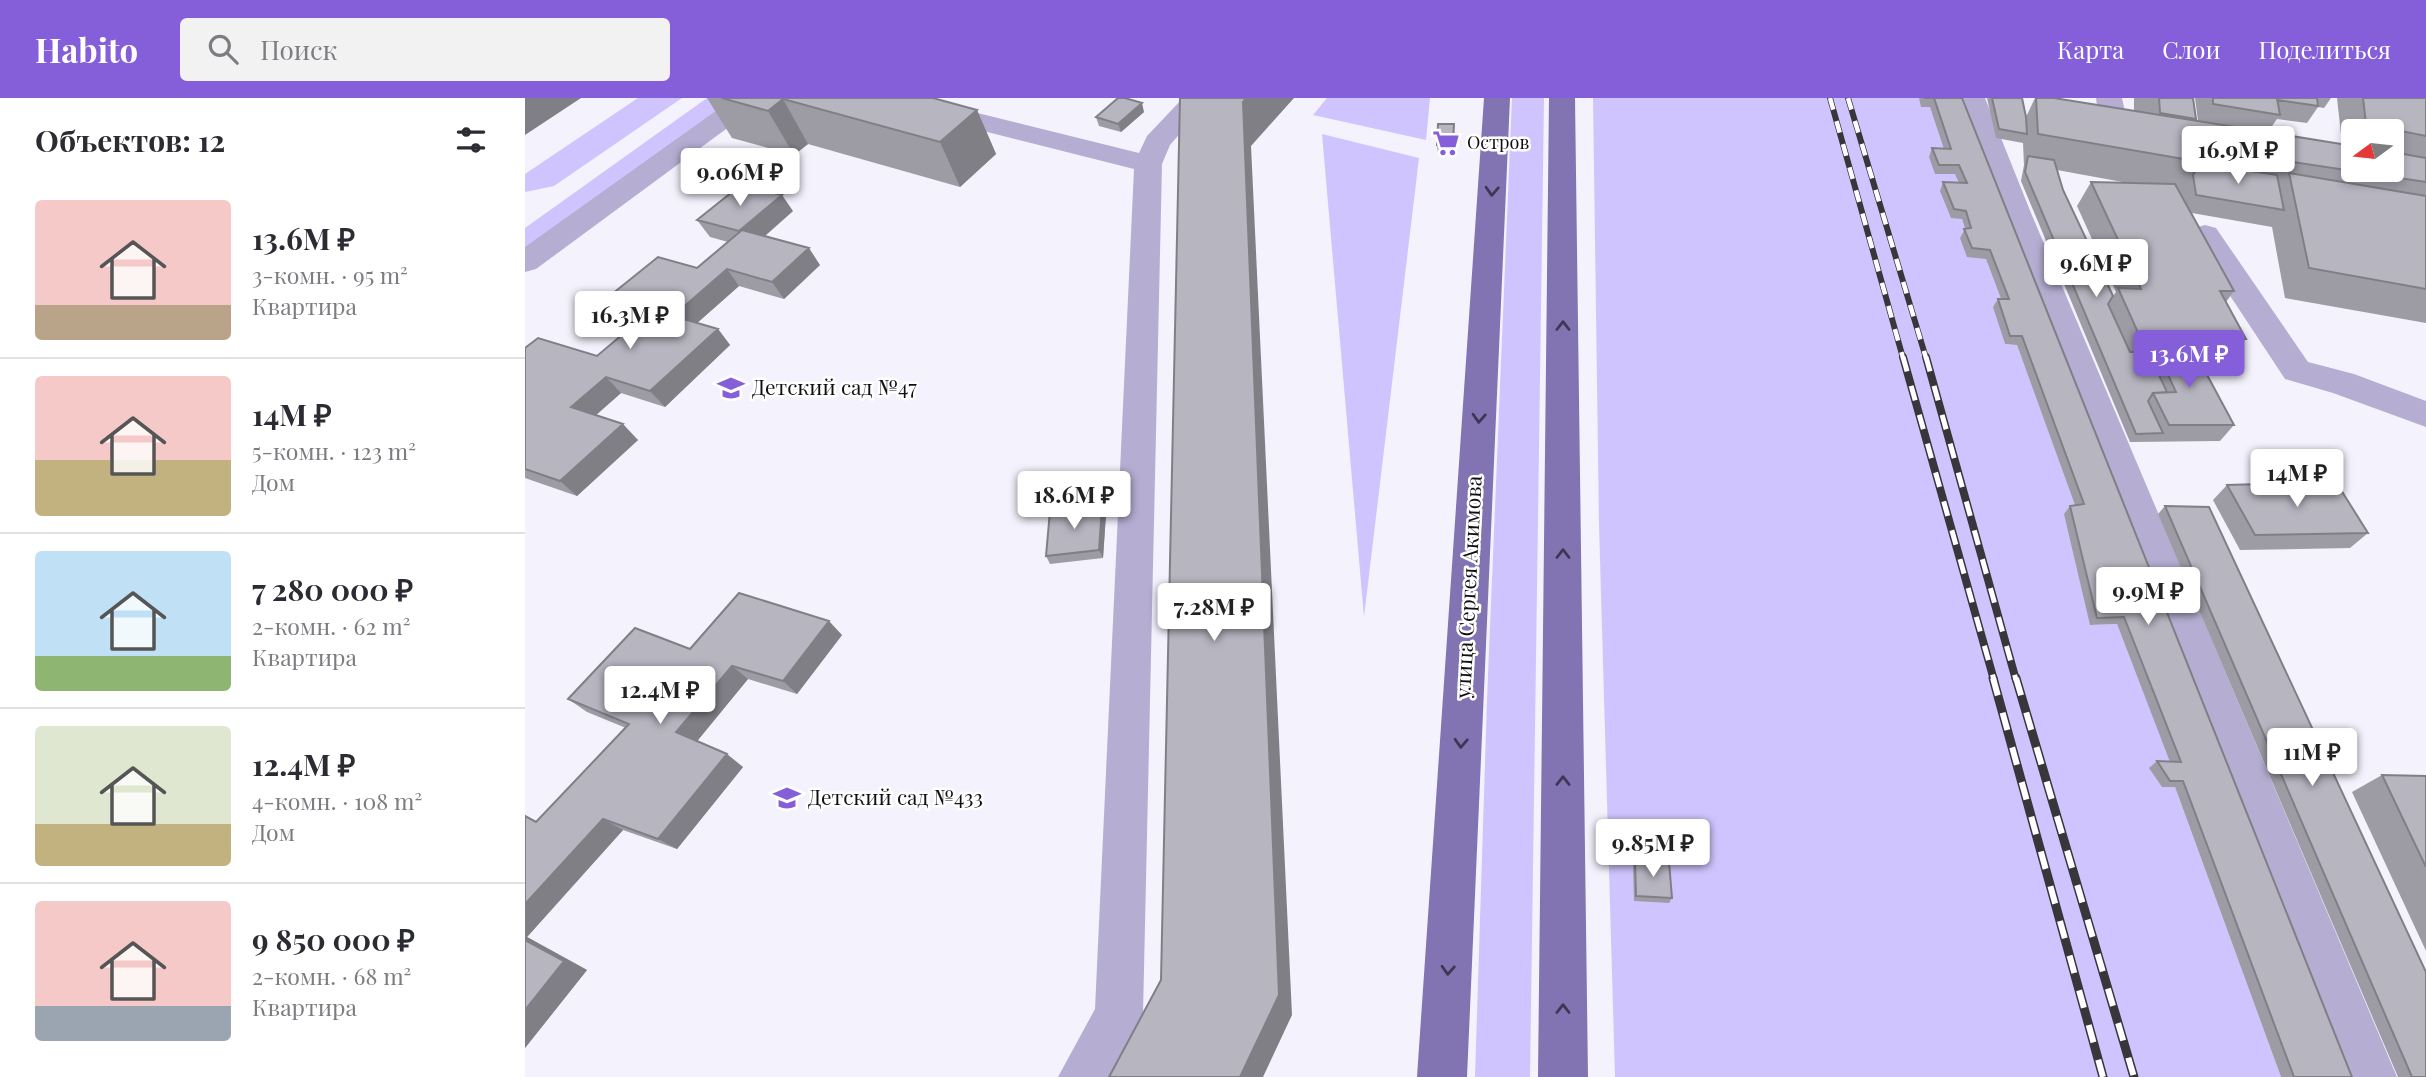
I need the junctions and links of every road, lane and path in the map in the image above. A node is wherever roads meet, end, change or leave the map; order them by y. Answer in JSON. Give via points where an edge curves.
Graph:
{"nodes":[{"id":1,"x":751,"y":98,"type":"edge"},
{"id":2,"x":1198,"y":98,"type":"edge"},
{"id":3,"x":1497,"y":98,"type":"edge"},
{"id":4,"x":1562,"y":98,"type":"edge"},
{"id":5,"x":1972,"y":98,"type":"edge"},
{"id":6,"x":907,"y":104,"type":"edge"},
{"id":7,"x":1148,"y":164,"type":"junction"},
{"id":8,"x":2205,"y":235,"type":"edge"},
{"id":9,"x":525,"y":262,"type":"edge"},
{"id":10,"x":2426,"y":414,"type":"edge"},
{"id":11,"x":1083,"y":1077,"type":"edge"},
{"id":12,"x":1442,"y":1077,"type":"edge"},
{"id":13,"x":1563,"y":1077,"type":"edge"},
{"id":14,"x":2372,"y":1077,"type":"edge"}],
"edges":[{"from":1,"to":9,"type":"lane"},
{"from":2,"to":7,"type":"lane","via":[[1157,142]]},
{"from":3,"to":12,"type":"main road","name":"улица Сергея Акимова","one_way":true},
{"from":13,"to":4,"type":"main road","one_way":true},
{"from":5,"to":14,"type":"lane"},
{"from":6,"to":7,"type":"lane"},
{"from":7,"to":11,"type":"lane","via":[[1135,1024]]},
{"from":8,"to":10,"type":"lane","via":[[2297,371]]}]}
